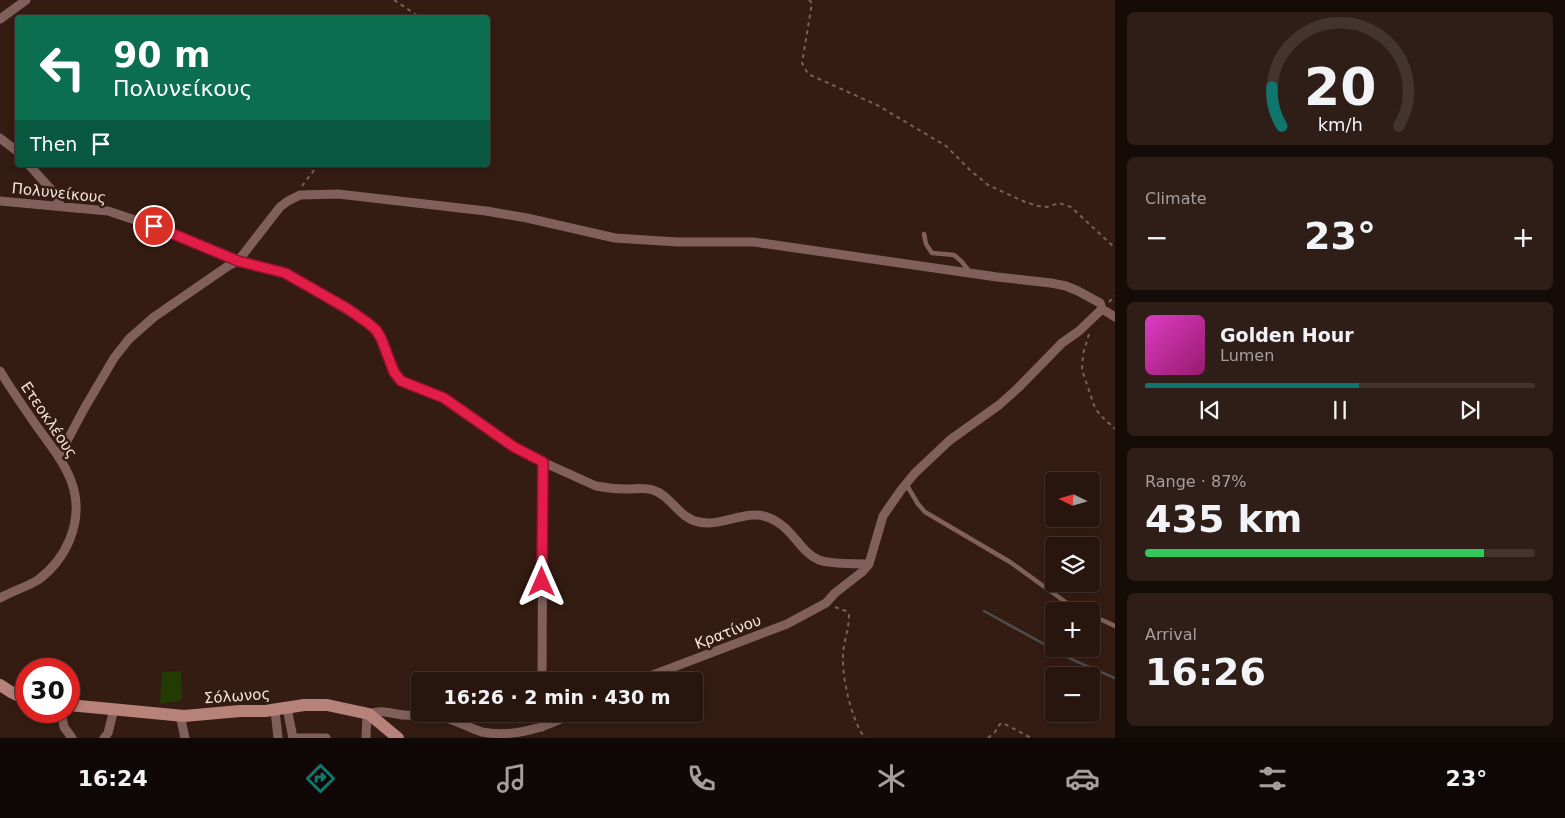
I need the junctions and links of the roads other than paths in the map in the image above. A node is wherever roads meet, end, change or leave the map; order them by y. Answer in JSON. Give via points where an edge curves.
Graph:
{"nodes":[{"id":1,"x":26,"y":0,"type":"edge"},
{"id":2,"x":0,"y":19,"type":"edge"},
{"id":3,"x":0,"y":138,"type":"edge"},
{"id":4,"x":15,"y":150,"type":"edge"},
{"id":5,"x":31,"y":167,"type":"edge"},
{"id":6,"x":0,"y":201,"type":"edge"},
{"id":7,"x":60,"y":206,"type":"junction"},
{"id":8,"x":924,"y":234,"type":"dead end"},
{"id":9,"x":238,"y":261,"type":"junction"},
{"id":10,"x":971,"y":273,"type":"junction"},
{"id":11,"x":1102,"y":309,"type":"junction"},
{"id":12,"x":1115,"y":317,"type":"edge"},
{"id":13,"x":0,"y":371,"type":"edge"},
{"id":14,"x":59,"y":456,"type":"junction"},
{"id":15,"x":543,"y":462,"type":"junction"},
{"id":16,"x":906,"y":484,"type":"junction"},
{"id":17,"x":869,"y":564,"type":"junction"},
{"id":18,"x":0,"y":598,"type":"edge"},
{"id":19,"x":1066,"y":602,"type":"edge"},
{"id":20,"x":1100,"y":620,"type":"edge"},
{"id":21,"x":1115,"y":626,"type":"edge"},
{"id":22,"x":542,"y":672,"type":"edge"},
{"id":23,"x":662,"y":672,"type":"edge"},
{"id":24,"x":0,"y":685,"type":"edge"},
{"id":25,"x":15,"y":694,"type":"edge"},
{"id":26,"x":80,"y":706,"type":"edge"},
{"id":27,"x":114,"y":709,"type":"junction"},
{"id":28,"x":281,"y":709,"type":"junction"},
{"id":29,"x":368,"y":714,"type":"junction"},
{"id":30,"x":180,"y":716,"type":"junction"},
{"id":31,"x":542,"y":722,"type":"edge"},
{"id":32,"x":552,"y":722,"type":"edge"},
{"id":33,"x":63,"y":723,"type":"edge"},
{"id":34,"x":542,"y":726,"type":"junction"},
{"id":35,"x":72,"y":738,"type":"edge"},
{"id":36,"x":104,"y":738,"type":"edge"},
{"id":37,"x":185,"y":738,"type":"edge"},
{"id":38,"x":278,"y":738,"type":"edge"},
{"id":39,"x":294,"y":738,"type":"edge"},
{"id":40,"x":326,"y":738,"type":"edge"},
{"id":41,"x":366,"y":738,"type":"edge"},
{"id":42,"x":398,"y":738,"type":"edge"}],
"edges":[{"from":1,"to":2,"type":"street"},
{"from":3,"to":4,"type":"street"},
{"from":5,"to":7,"type":"street","via":[[57,196]]},
{"from":6,"to":7,"type":"street","name":"Πολυνείκους"},
{"from":7,"to":9,"type":"street","name":"Πολυνείκους","via":[[125,216]]},
{"from":8,"to":10,"type":"lane","via":[[932,253],[954,255]]},
{"from":9,"to":10,"type":"street","via":[[285,203],[300,195],[326,193],[486,211],[615,238],[754,242]]},
{"from":9,"to":14,"type":"street","via":[[154,317],[129,339],[114,358]]},
{"from":9,"to":15,"type":"street","name":"Πολυνείκους","via":[[285,273],[354,314],[376,330],[401,381],[444,398],[510,444]]},
{"from":10,"to":11,"type":"street","via":[[1066,286],[1094,299]]},
{"from":11,"to":12,"type":"street"},
{"from":11,"to":16,"type":"street","via":[[1005,399],[937,451]]},
{"from":13,"to":14,"type":"street","name":"Ετεοκλέους"},
{"from":14,"to":18,"type":"street","name":"Ετεοκλέους","via":[[72,481],[76,501],[75,524],[66,548],[60,559],[36,581]]},
{"from":15,"to":17,"type":"street","name":"Πολυνείκους","via":[[596,486],[660,492],[679,512],[697,522],[715,523],[756,515],[767,517],[783,525],[818,559]]},
{"from":15,"to":22,"type":"street"},
{"from":16,"to":17,"type":"street","via":[[884,516]]},
{"from":16,"to":19,"type":"lane","via":[[925,512],[1010,562]]},
{"from":17,"to":23,"type":"street","name":"Κρατίνου","via":[[826,603],[787,624]]},
{"from":20,"to":21,"type":"lane"},
{"from":24,"to":25,"type":"street"},
{"from":26,"to":27,"type":"street","name":"Σόλωνος"},
{"from":27,"to":30,"type":"street","name":"Σόλωνος"},
{"from":27,"to":36,"type":"street"},
{"from":28,"to":29,"type":"street","name":"Σόλωνος","via":[[328,705]]},
{"from":28,"to":30,"type":"street","name":"Σόλωνος"},
{"from":28,"to":38,"type":"street"},
{"from":28,"to":39,"type":"street"},
{"from":29,"to":34,"type":"street","via":[[438,716],[492,734],[522,733]]},
{"from":29,"to":41,"type":"street"},
{"from":29,"to":42,"type":"street","name":"Σόλωνος"},
{"from":30,"to":37,"type":"street"},
{"from":31,"to":34,"type":"street"},
{"from":32,"to":34,"type":"street"},
{"from":33,"to":35,"type":"street"},
{"from":39,"to":40,"type":"street"}]}
